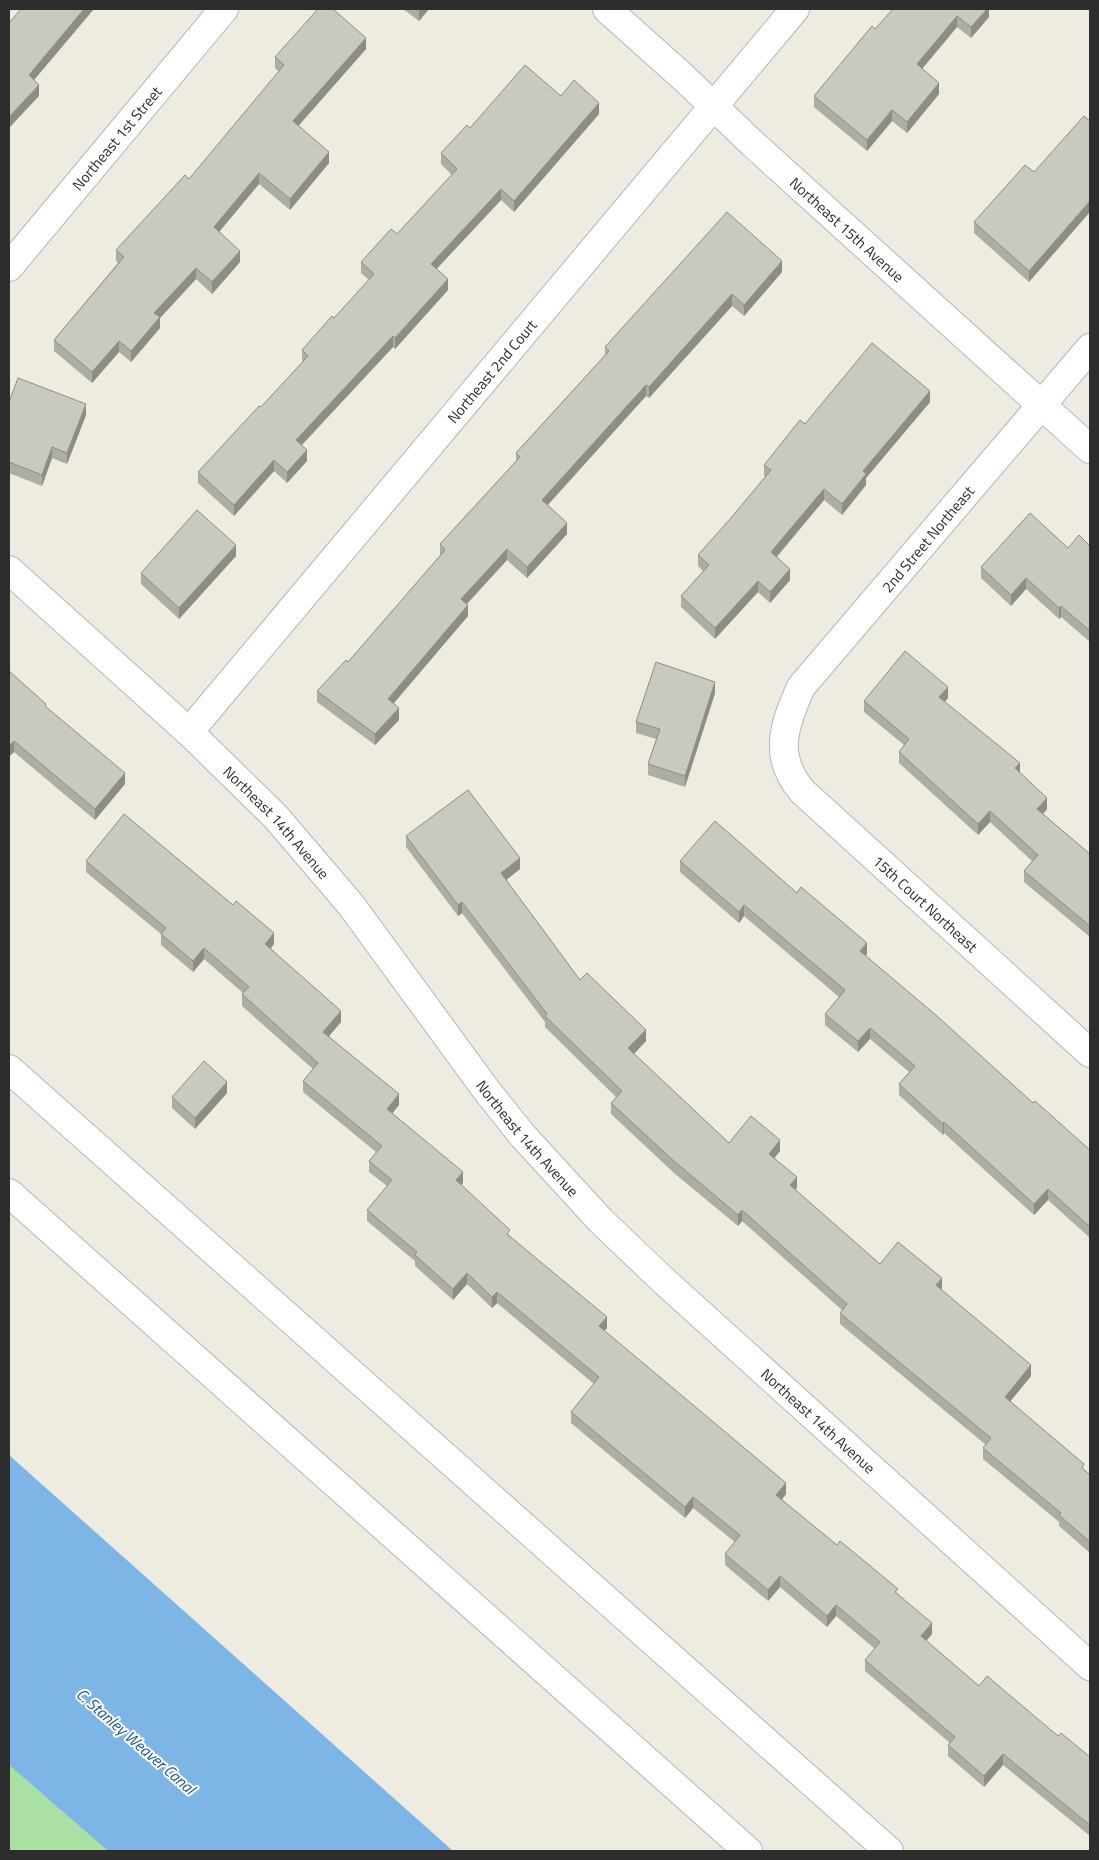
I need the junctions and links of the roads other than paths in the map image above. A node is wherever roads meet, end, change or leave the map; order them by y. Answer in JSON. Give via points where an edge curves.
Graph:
{"nodes":[{"id":1,"x":224,"y":9,"type":"edge"},
{"id":2,"x":607,"y":9,"type":"edge"},
{"id":3,"x":794,"y":9,"type":"edge"},
{"id":4,"x":713,"y":106,"type":"junction"},
{"id":5,"x":9,"y":268,"type":"edge"},
{"id":6,"x":1090,"y":348,"type":"edge"},
{"id":7,"x":1042,"y":405,"type":"junction"},
{"id":8,"x":1090,"y":449,"type":"edge"},
{"id":9,"x":9,"y":570,"type":"edge"},
{"id":10,"x":189,"y":732,"type":"junction"},
{"id":11,"x":783,"y":739,"type":"joint"},
{"id":12,"x":1090,"y":1053,"type":"edge"},
{"id":13,"x":9,"y":1068,"type":"edge"},
{"id":14,"x":9,"y":1193,"type":"edge"},
{"id":15,"x":1090,"y":1666,"type":"edge"},
{"id":16,"x":748,"y":1851,"type":"edge"},
{"id":17,"x":889,"y":1851,"type":"edge"}],
"edges":[{"from":1,"to":5,"type":"street","name":"Northeast 1st Street"},
{"from":2,"to":4,"type":"street","name":"Northeast 15th Avenue"},
{"from":3,"to":4,"type":"street","name":"Northeast 2nd Court"},
{"from":4,"to":7,"type":"street","name":"Northeast 15th Avenue"},
{"from":4,"to":10,"type":"street","name":"Northeast 2nd Court"},
{"from":6,"to":7,"type":"street","name":"2nd Street Northeast"},
{"from":7,"to":8,"type":"street","name":"Northeast 15th Avenue"},
{"from":7,"to":11,"type":"street","name":"2nd Street Northeast","via":[[802,687],[789,713]]},
{"from":9,"to":10,"type":"street","name":"Northeast 14th Avenue"},
{"from":10,"to":15,"type":"street","name":"Northeast 14th Avenue","via":[[275,816],[345,898],[487,1091],[523,1136],[601,1221]]},
{"from":11,"to":12,"type":"street","name":"15th Court Northeast","via":[[786,764],[793,781],[803,792]]},
{"from":13,"to":17,"type":"street"},
{"from":14,"to":16,"type":"street"}]}
